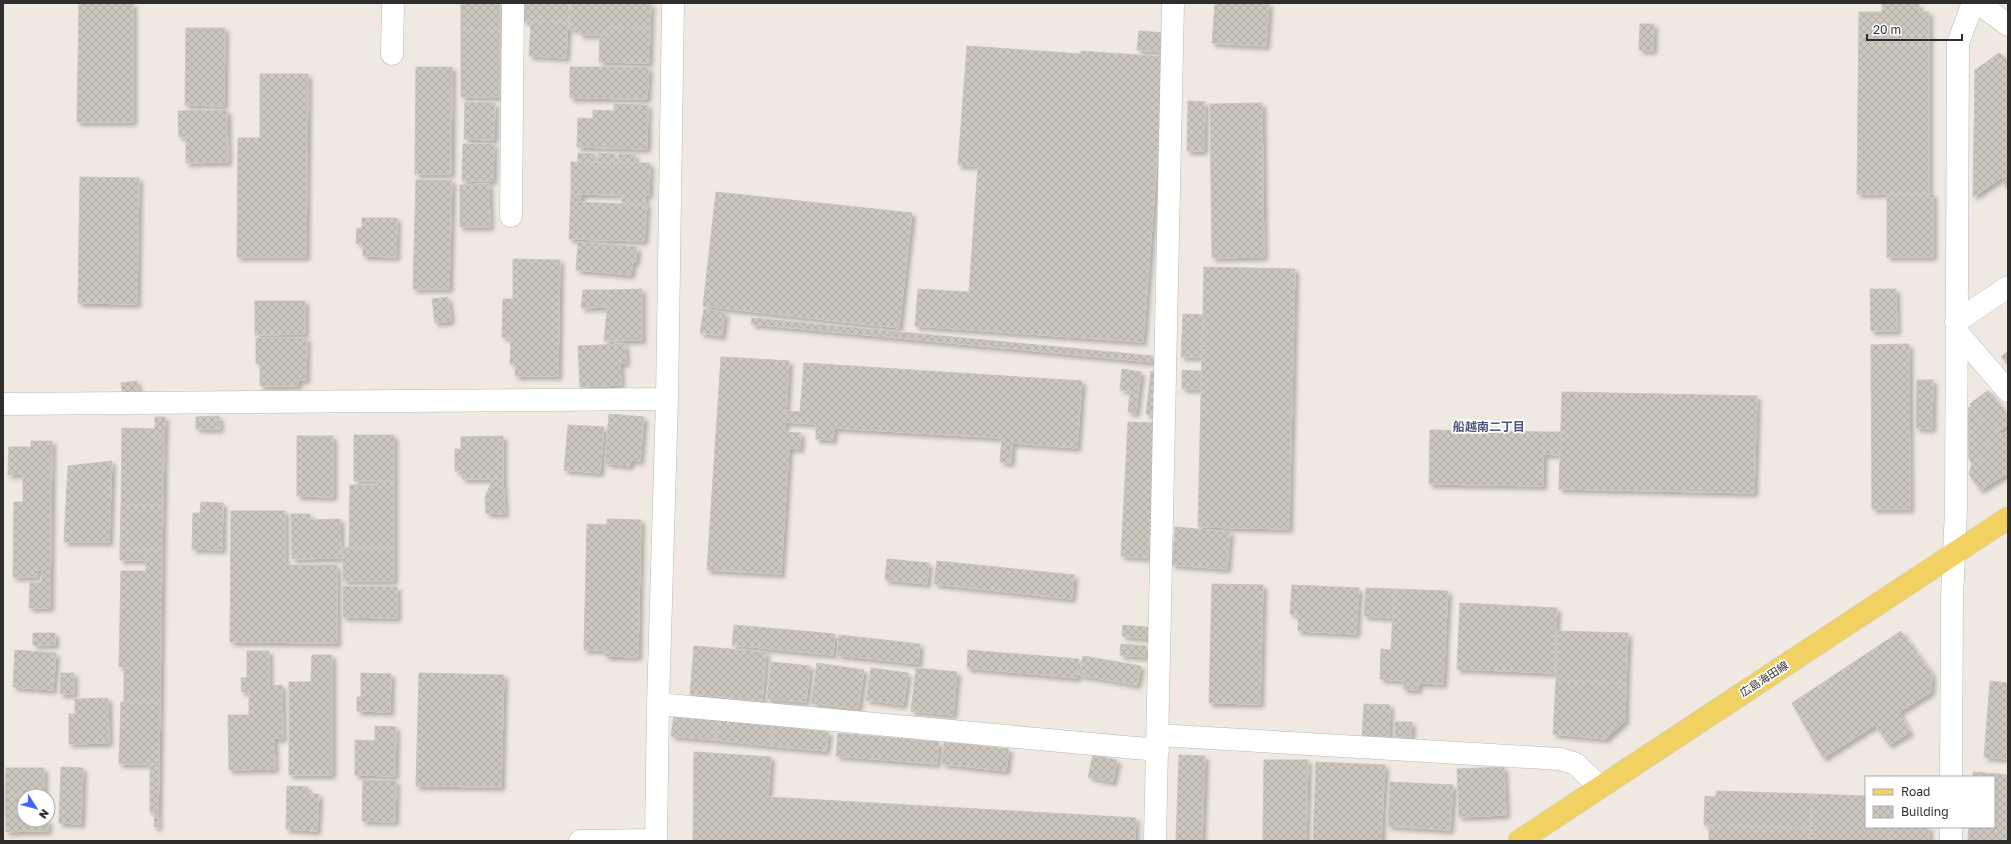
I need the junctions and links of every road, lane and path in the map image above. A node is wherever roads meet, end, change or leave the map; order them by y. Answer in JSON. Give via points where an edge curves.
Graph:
{"nodes":[{"id":1,"x":393,"y":3,"type":"edge"},
{"id":2,"x":513,"y":3,"type":"edge"},
{"id":3,"x":673,"y":3,"type":"edge"},
{"id":4,"x":1173,"y":3,"type":"edge"},
{"id":5,"x":1973,"y":3,"type":"edge"},
{"id":6,"x":1978,"y":3,"type":"edge"},
{"id":7,"x":2008,"y":25,"type":"edge"},
{"id":8,"x":392,"y":54,"type":"dead end"},
{"id":9,"x":510,"y":216,"type":"dead end"},
{"id":10,"x":2008,"y":287,"type":"edge"},
{"id":11,"x":1956,"y":327,"type":"junction"},
{"id":12,"x":2008,"y":391,"type":"edge"},
{"id":13,"x":667,"y":399,"type":"junction"},
{"id":14,"x":3,"y":404,"type":"edge"},
{"id":15,"x":2008,"y":518,"type":"edge"},
{"id":16,"x":1954,"y":554,"type":"junction"},
{"id":17,"x":658,"y":704,"type":"junction"},
{"id":18,"x":1158,"y":742,"type":"junction"},
{"id":19,"x":1951,"y":776,"type":"edge"},
{"id":20,"x":1600,"y":788,"type":"junction"},
{"id":21,"x":1951,"y":828,"type":"edge"},
{"id":22,"x":580,"y":841,"type":"edge"},
{"id":23,"x":656,"y":841,"type":"edge"},
{"id":24,"x":1155,"y":841,"type":"edge"},
{"id":25,"x":1519,"y":841,"type":"edge"},
{"id":26,"x":1951,"y":841,"type":"edge"}],
"edges":[{"from":1,"to":8,"type":"street"},
{"from":2,"to":9,"type":"street"},
{"from":3,"to":13,"type":"street"},
{"from":4,"to":18,"type":"street"},
{"from":5,"to":11,"type":"street","via":[[1958,43]]},
{"from":6,"to":7,"type":"street"},
{"from":10,"to":11,"type":"street"},
{"from":11,"to":12,"type":"street"},
{"from":11,"to":16,"type":"street"},
{"from":13,"to":14,"type":"street"},
{"from":13,"to":17,"type":"street"},
{"from":15,"to":16,"type":"main road","name":"広島海田線"},
{"from":16,"to":19,"type":"street"},
{"from":16,"to":20,"type":"main road","name":"広島海田線"},
{"from":17,"to":18,"type":"street"},
{"from":17,"to":23,"type":"street"},
{"from":18,"to":20,"type":"street","via":[[1560,759],[1576,764]]},
{"from":18,"to":24,"type":"street"},
{"from":20,"to":25,"type":"main road","name":"広島海田線"},
{"from":21,"to":26,"type":"street"},
{"from":22,"to":23,"type":"street"}]}
